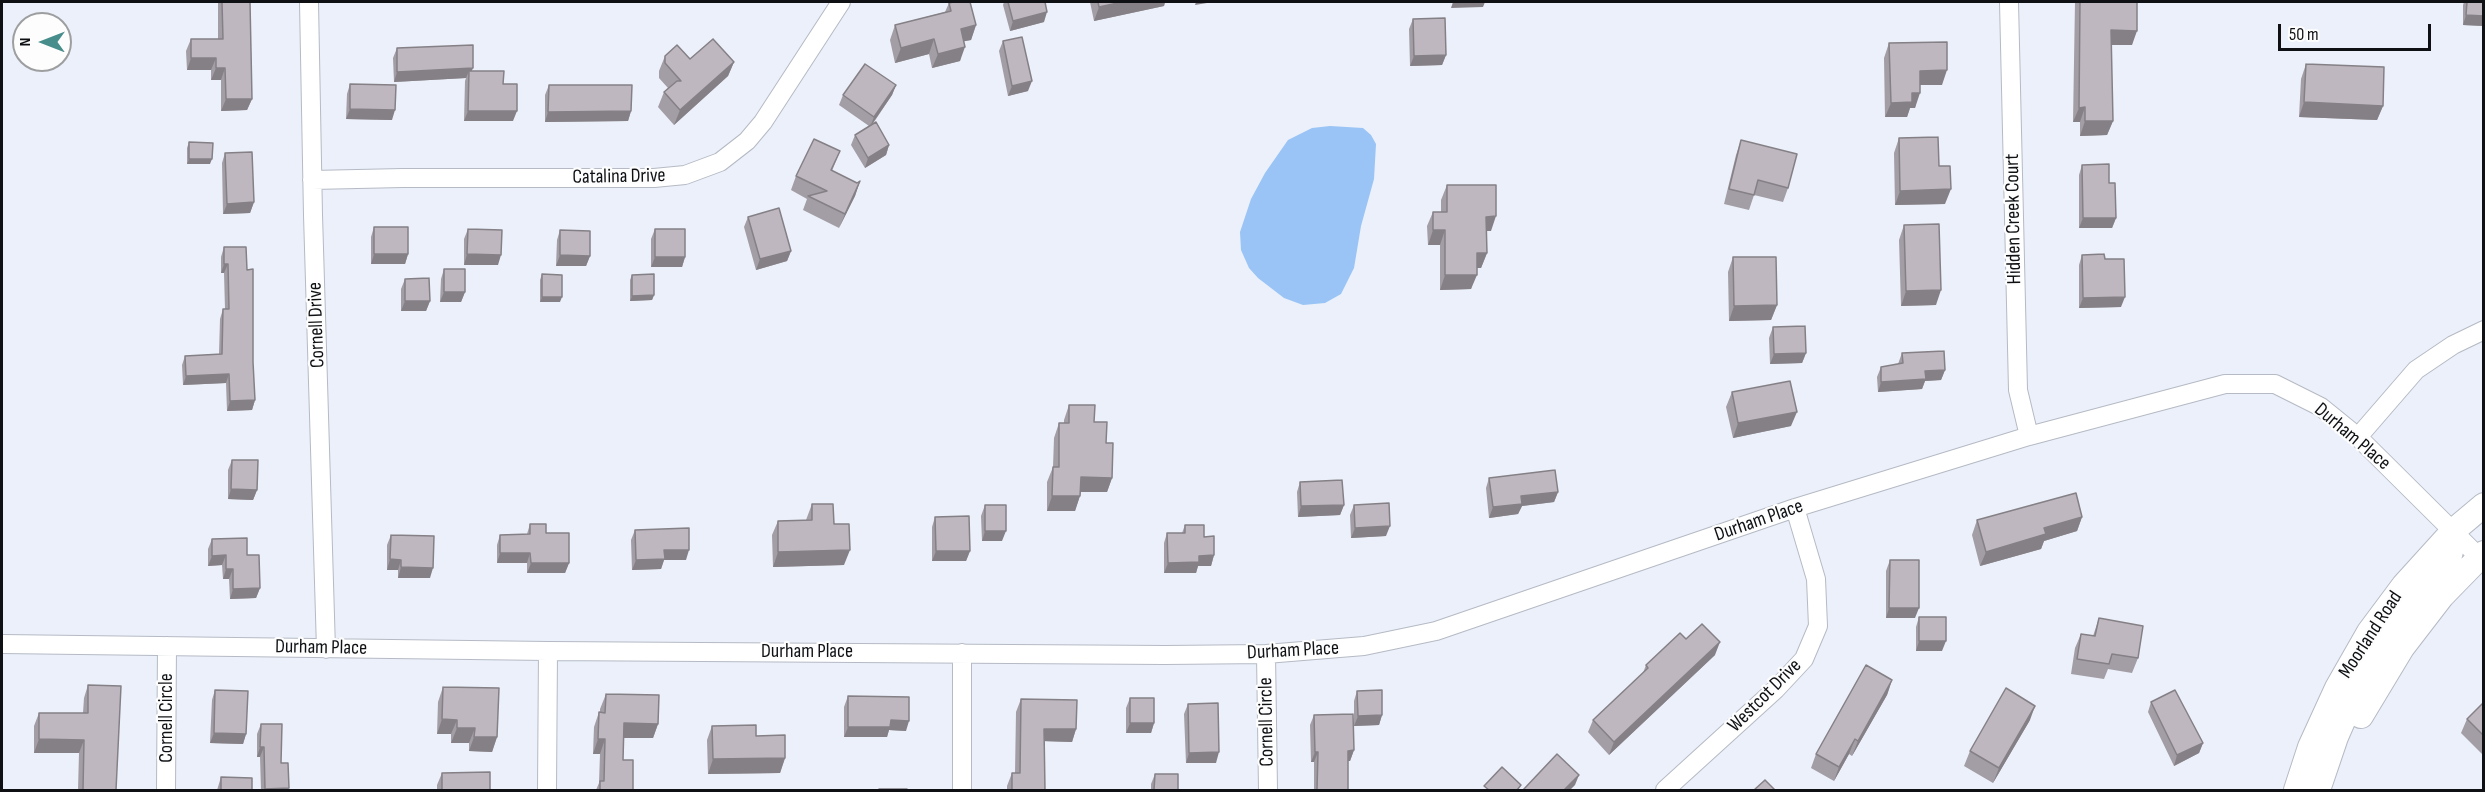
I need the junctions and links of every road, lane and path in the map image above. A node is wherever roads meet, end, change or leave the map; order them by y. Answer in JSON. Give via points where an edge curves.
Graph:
{"nodes":[{"id":1,"x":309,"y":2,"type":"edge"},
{"id":2,"x":841,"y":2,"type":"edge"},
{"id":3,"x":2009,"y":2,"type":"edge"},
{"id":4,"x":312,"y":180,"type":"junction"},
{"id":5,"x":2484,"y":330,"type":"edge"},
{"id":6,"x":2029,"y":436,"type":"junction"},
{"id":7,"x":2358,"y":437,"type":"junction"},
{"id":8,"x":2484,"y":505,"type":"edge"},
{"id":9,"x":1795,"y":508,"type":"junction"},
{"id":10,"x":2453,"y":531,"type":"junction"},
{"id":11,"x":2482,"y":554,"type":"edge"},
{"id":12,"x":2,"y":644,"type":"edge"},
{"id":13,"x":167,"y":646,"type":"junction"},
{"id":14,"x":326,"y":649,"type":"junction"},
{"id":15,"x":548,"y":651,"type":"junction"},
{"id":16,"x":962,"y":653,"type":"junction"},
{"id":17,"x":1266,"y":654,"type":"junction"},
{"id":18,"x":166,"y":790,"type":"edge"},
{"id":19,"x":547,"y":790,"type":"edge"},
{"id":20,"x":962,"y":790,"type":"edge"},
{"id":21,"x":1268,"y":790,"type":"edge"},
{"id":22,"x":1665,"y":790,"type":"edge"},
{"id":23,"x":2296,"y":790,"type":"edge"},
{"id":24,"x":2318,"y":790,"type":"edge"},
{"id":25,"x":2326,"y":790,"type":"edge"}],
"edges":[{"from":1,"to":4,"type":"street","name":"Cornell Drive"},
{"from":2,"to":4,"type":"street","name":"Catalina Drive","via":[[747,141],[720,162],[685,175]]},
{"from":3,"to":6,"type":"street","name":"Hidden Creek Court","via":[[2018,390]]},
{"from":4,"to":14,"type":"street","name":"Cornell Drive"},
{"from":5,"to":7,"type":"street","via":[[2416,370]]},
{"from":6,"to":7,"type":"street","name":"Durham Place","via":[[2225,384],[2275,384],[2321,407]]},
{"from":6,"to":9,"type":"street","name":"Durham Place"},
{"from":7,"to":10,"type":"street","name":"Durham Place"},
{"from":8,"to":10,"type":"street","name":"Moorland Road"},
{"from":9,"to":17,"type":"street","name":"Durham Place","via":[[1436,631],[1364,646]]},
{"from":9,"to":22,"type":"street","name":"Westcot Drive","via":[[1816,579],[1818,627],[1804,659],[1776,690]]},
{"from":10,"to":11,"type":"street","name":"Durham Place"},
{"from":10,"to":23,"type":"street","name":"Moorland Road","via":[[2404,585],[2370,632],[2337,688],[2310,747]]},
{"from":10,"to":24,"type":"street","via":[[2449,559],[2386,640],[2357,689]]},
{"from":11,"to":25,"type":"street","name":"Moorland Road","via":[[2442,596],[2402,648],[2367,704]]},
{"from":12,"to":13,"type":"street","name":"Durham Place"},
{"from":13,"to":14,"type":"street","name":"Durham Place"},
{"from":13,"to":18,"type":"street","name":"Cornell Circle"},
{"from":14,"to":15,"type":"street","name":"Durham Place"},
{"from":15,"to":16,"type":"street","name":"Durham Place"},
{"from":15,"to":19,"type":"street"},
{"from":16,"to":17,"type":"street","name":"Durham Place"},
{"from":16,"to":20,"type":"street"},
{"from":17,"to":21,"type":"street","name":"Cornell Circle"}]}
